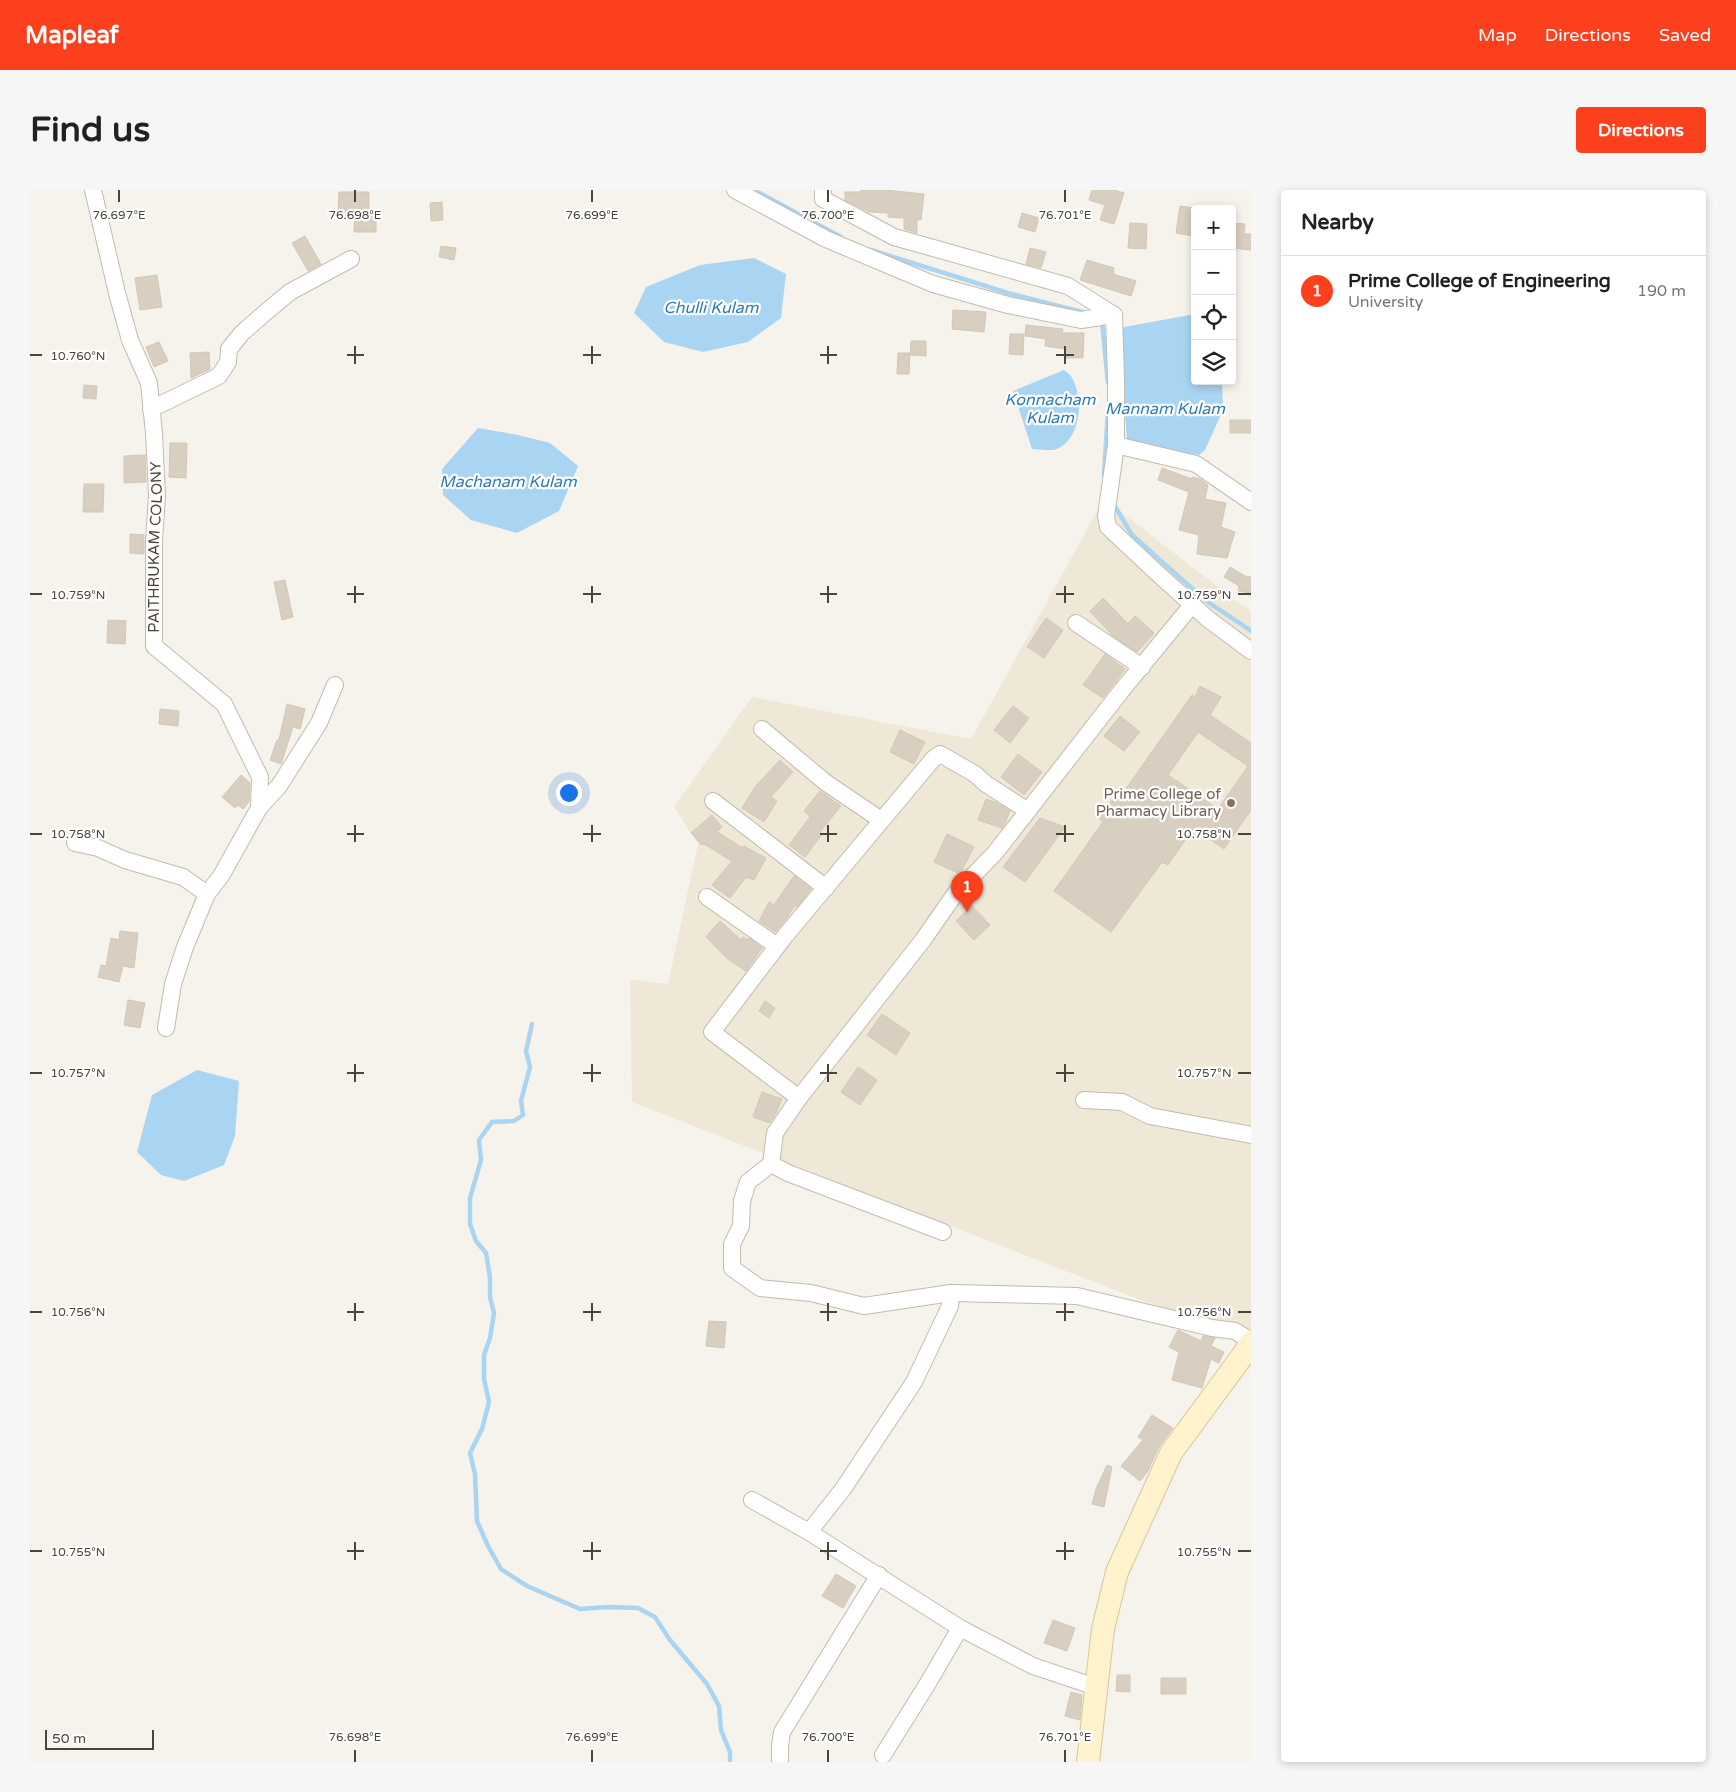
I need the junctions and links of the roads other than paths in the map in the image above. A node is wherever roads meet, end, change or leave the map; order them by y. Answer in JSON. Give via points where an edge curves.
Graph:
{"nodes":[{"id":1,"x":93,"y":190,"type":"edge"},
{"id":2,"x":735,"y":190,"type":"edge"},
{"id":3,"x":823,"y":190,"type":"edge"},
{"id":4,"x":351,"y":259,"type":"dead end"},
{"id":5,"x":1106,"y":316,"type":"junction"},
{"id":6,"x":151,"y":409,"type":"junction"},
{"id":7,"x":1116,"y":445,"type":"junction"},
{"id":8,"x":1251,"y":502,"type":"edge"},
{"id":9,"x":1192,"y":605,"type":"junction"},
{"id":10,"x":1076,"y":623,"type":"dead end"},
{"id":11,"x":1251,"y":651,"type":"edge"},
{"id":12,"x":1142,"y":667,"type":"junction"},
{"id":13,"x":334,"y":685,"type":"dead end"},
{"id":14,"x":762,"y":729,"type":"dead end"},
{"id":15,"x":260,"y":777,"type":"junction"},
{"id":16,"x":279,"y":786,"type":"junction"},
{"id":17,"x":713,"y":801,"type":"dead end"},
{"id":18,"x":259,"y":808,"type":"junction"},
{"id":19,"x":1028,"y":811,"type":"junction"},
{"id":20,"x":881,"y":820,"type":"junction"},
{"id":21,"x":75,"y":843,"type":"dead end"},
{"id":22,"x":826,"y":888,"type":"junction"},
{"id":23,"x":208,"y":894,"type":"junction"},
{"id":24,"x":707,"y":897,"type":"dead end"},
{"id":25,"x":777,"y":946,"type":"junction"},
{"id":26,"x":166,"y":1028,"type":"dead end"},
{"id":27,"x":799,"y":1098,"type":"junction"},
{"id":28,"x":1084,"y":1100,"type":"dead end"},
{"id":29,"x":1251,"y":1135,"type":"edge"},
{"id":30,"x":771,"y":1164,"type":"junction"},
{"id":31,"x":943,"y":1232,"type":"dead end"},
{"id":32,"x":951,"y":1293,"type":"junction"},
{"id":33,"x":1251,"y":1341,"type":"edge"},
{"id":34,"x":752,"y":1500,"type":"dead end"},
{"id":35,"x":809,"y":1532,"type":"junction"},
{"id":36,"x":879,"y":1575,"type":"junction"},
{"id":37,"x":960,"y":1628,"type":"junction"},
{"id":38,"x":1096,"y":1687,"type":"junction"},
{"id":39,"x":882,"y":1755,"type":"dead end"},
{"id":40,"x":780,"y":1762,"type":"edge"},
{"id":41,"x":1088,"y":1762,"type":"edge"}],
"edges":[{"from":1,"to":6,"type":"street","name":"PAITHRUKAM COLONY","via":[[130,340],[149,383]]},
{"from":2,"to":5,"type":"street","via":[[826,239],[933,284],[1008,305],[1081,320]]},
{"from":3,"to":5,"type":"street","via":[[823,199],[894,237],[1068,286]]},
{"from":4,"to":6,"type":"street","via":[[290,292],[242,333],[229,350],[228,362],[219,376]]},
{"from":5,"to":7,"type":"street","via":[[1116,380]]},
{"from":6,"to":15,"type":"street","name":"PAITHRUKAM COLONY","via":[[157,496],[154,646],[224,704]]},
{"from":7,"to":8,"type":"street","via":[[1196,464]]},
{"from":7,"to":9,"type":"street","via":[[1106,516],[1108,527]]},
{"from":9,"to":11,"type":"street"},
{"from":9,"to":12,"type":"street"},
{"from":10,"to":12,"type":"street"},
{"from":12,"to":19,"type":"street"},
{"from":13,"to":16,"type":"street","via":[[319,723]]},
{"from":14,"to":20,"type":"street","via":[[825,782]]},
{"from":15,"to":16,"type":"street"},
{"from":15,"to":18,"type":"street","name":"PAITHRUKAM COLONY"},
{"from":16,"to":18,"type":"street"},
{"from":17,"to":22,"type":"street"},
{"from":18,"to":23,"type":"street","name":"PAITHRUKAM COLONY"},
{"from":19,"to":20,"type":"street","via":[[940,754]]},
{"from":19,"to":27,"type":"street","via":[[995,853],[955,894]]},
{"from":20,"to":22,"type":"street"},
{"from":21,"to":23,"type":"street","via":[[183,877]]},
{"from":22,"to":25,"type":"street"},
{"from":23,"to":26,"type":"street","name":"PAITHRUKAM COLONY","via":[[173,984]]},
{"from":24,"to":25,"type":"street"},
{"from":25,"to":27,"type":"street","via":[[712,1032]]},
{"from":27,"to":30,"type":"street","via":[[775,1133]]},
{"from":28,"to":29,"type":"street","via":[[1122,1102],[1150,1116]]},
{"from":30,"to":31,"type":"street","via":[[788,1174]]},
{"from":30,"to":32,"type":"street","via":[[748,1182],[742,1202],[741,1226],[732,1244],[732,1268],[760,1288],[811,1293],[864,1306]]},
{"from":32,"to":33,"type":"street","via":[[1077,1296],[1235,1331]]},
{"from":32,"to":35,"type":"street","via":[[950,1306],[914,1382],[843,1489]]},
{"from":33,"to":38,"type":"street","via":[[1171,1453],[1117,1572],[1103,1629]]},
{"from":34,"to":35,"type":"street"},
{"from":35,"to":36,"type":"street"},
{"from":36,"to":37,"type":"street"},
{"from":36,"to":40,"type":"street","via":[[782,1732]]},
{"from":37,"to":38,"type":"street","via":[[1034,1666]]},
{"from":37,"to":39,"type":"street"},
{"from":38,"to":41,"type":"street"}]}
